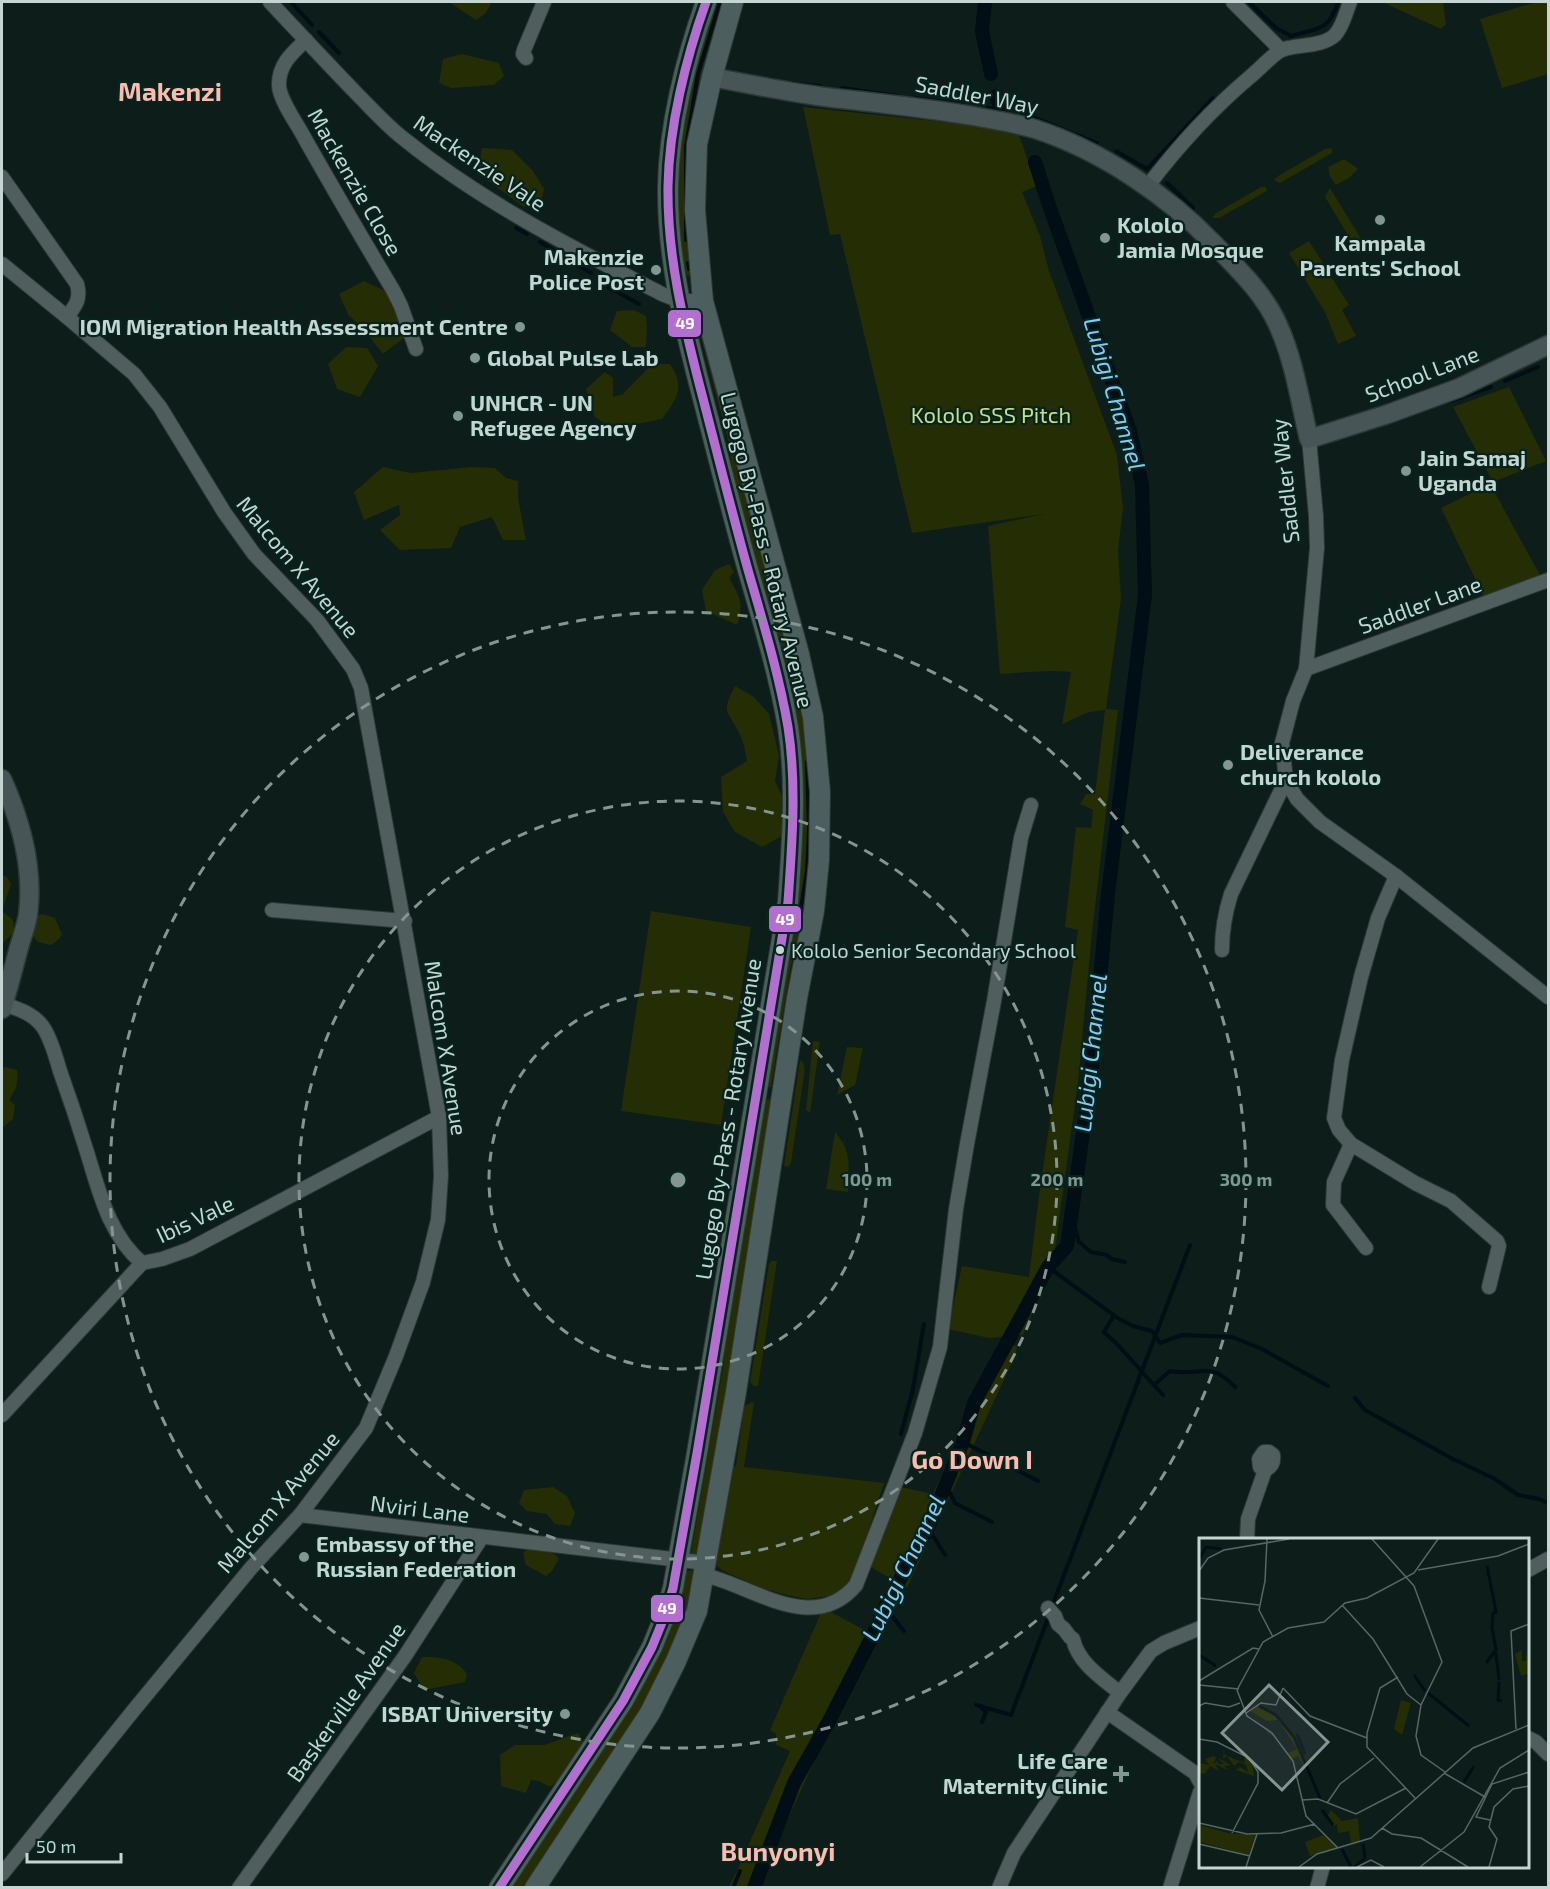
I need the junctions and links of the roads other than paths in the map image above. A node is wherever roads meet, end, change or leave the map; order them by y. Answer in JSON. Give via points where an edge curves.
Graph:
{"nodes":[{"id":1,"x":270,"y":2,"type":"edge"},
{"id":2,"x":544,"y":2,"type":"edge"},
{"id":3,"x":706,"y":2,"type":"edge"},
{"id":4,"x":734,"y":2,"type":"edge"},
{"id":5,"x":1233,"y":2,"type":"edge"},
{"id":6,"x":1350,"y":2,"type":"edge"},
{"id":7,"x":306,"y":40,"type":"junction"},
{"id":8,"x":1281,"y":50,"type":"junction"},
{"id":9,"x":526,"y":58,"type":"dead end"},
{"id":10,"x":712,"y":77,"type":"junction"},
{"id":11,"x":2,"y":177,"type":"edge"},
{"id":12,"x":1147,"y":187,"type":"junction"},
{"id":13,"x":2,"y":264,"type":"edge"},
{"id":14,"x":680,"y":301,"type":"junction"},
{"id":15,"x":703,"y":301,"type":"junction"},
{"id":16,"x":67,"y":317,"type":"junction"},
{"id":17,"x":1548,"y":345,"type":"edge"},
{"id":18,"x":416,"y":349,"type":"dead end"},
{"id":19,"x":1309,"y":439,"type":"junction"},
{"id":20,"x":1548,"y":580,"type":"edge"},
{"id":21,"x":1306,"y":669,"type":"junction"},
{"id":22,"x":2,"y":779,"type":"edge"},
{"id":23,"x":1286,"y":780,"type":"junction"},
{"id":24,"x":1031,"y":805,"type":"dead end"},
{"id":25,"x":1396,"y":876,"type":"junction"},
{"id":26,"x":272,"y":910,"type":"dead end"},
{"id":27,"x":405,"y":921,"type":"junction"},
{"id":28,"x":1222,"y":950,"type":"dead end"},
{"id":29,"x":1548,"y":996,"type":"edge"},
{"id":30,"x":2,"y":1007,"type":"edge"},
{"id":31,"x":757,"y":1091,"type":"junction"},
{"id":32,"x":782,"y":1091,"type":"junction"},
{"id":33,"x":440,"y":1118,"type":"junction"},
{"id":34,"x":1351,"y":1144,"type":"junction"},
{"id":35,"x":1366,"y":1248,"type":"dead end"},
{"id":36,"x":142,"y":1263,"type":"junction"},
{"id":37,"x":1489,"y":1287,"type":"dead end"},
{"id":38,"x":2,"y":1415,"type":"edge"},
{"id":39,"x":1264,"y":1470,"type":"dead end"},
{"id":40,"x":300,"y":1515,"type":"junction"},
{"id":41,"x":482,"y":1537,"type":"junction"},
{"id":42,"x":1247,"y":1538,"type":"edge"},
{"id":43,"x":1548,"y":1558,"type":"edge"},
{"id":44,"x":678,"y":1561,"type":"junction"},
{"id":45,"x":705,"y":1569,"type":"junction"},
{"id":46,"x":1529,"y":1569,"type":"edge"},
{"id":47,"x":1048,"y":1608,"type":"dead end"},
{"id":48,"x":1199,"y":1628,"type":"edge"},
{"id":49,"x":1120,"y":1692,"type":"junction"},
{"id":50,"x":1107,"y":1712,"type":"junction"},
{"id":51,"x":1529,"y":1739,"type":"edge"},
{"id":52,"x":1548,"y":1754,"type":"edge"},
{"id":53,"x":1199,"y":1780,"type":"edge"},
{"id":54,"x":1199,"y":1795,"type":"edge"},
{"id":55,"x":1322,"y":1868,"type":"edge"},
{"id":56,"x":2,"y":1874,"type":"edge"},
{"id":57,"x":239,"y":1887,"type":"edge"},
{"id":58,"x":499,"y":1887,"type":"edge"},
{"id":59,"x":535,"y":1887,"type":"edge"},
{"id":60,"x":999,"y":1887,"type":"edge"},
{"id":61,"x":1170,"y":1887,"type":"edge"},
{"id":62,"x":1317,"y":1887,"type":"edge"}],
"edges":[{"from":1,"to":7,"type":"street","name":"Mackenzie Vale"},
{"from":2,"to":9,"type":"street","via":[[524,50]]},
{"from":3,"to":14,"type":"main road","name":"Lugogo By-Pass - Rotary Avenue","via":[[693,38],[673,129],[668,185],[669,236]]},
{"from":4,"to":10,"type":"main road","name":"Lugogo By-Pass - Rotary Avenue"},
{"from":5,"to":8,"type":"street"},
{"from":6,"to":8,"type":"street","via":[[1334,36],[1317,44]]},
{"from":7,"to":14,"type":"street","name":"Mackenzie Vale","via":[[385,122],[434,162],[529,222]]},
{"from":7,"to":18,"type":"street","name":"Mackenzie Close","via":[[288,56],[279,88],[393,290]]},
{"from":8,"to":12,"type":"street","via":[[1199,124]]},
{"from":10,"to":12,"type":"street","name":"Saddler Way","via":[[1023,126],[1089,152]]},
{"from":10,"to":15,"type":"main road","name":"Lugogo By-Pass - Rotary Avenue","via":[[697,144],[695,210]]},
{"from":11,"to":16,"type":"street","via":[[77,284],[78,303]]},
{"from":12,"to":19,"type":"street","name":"Saddler Way","via":[[1209,239],[1268,308],[1285,344]]},
{"from":13,"to":16,"type":"street","name":"Malcom X Avenue"},
{"from":14,"to":15,"type":"street","name":"Mackenzie Vale"},
{"from":14,"to":31,"type":"main road","name":"Lugogo By-Pass - Rotary Avenue","via":[[779,681],[788,729],[794,828],[788,902]]},
{"from":15,"to":32,"type":"main road","name":"Lugogo By-Pass - Rotary Avenue","via":[[799,654],[816,733],[819,860],[814,911]]},
{"from":16,"to":27,"type":"street","name":"Malcom X Avenue","via":[[134,374],[160,407],[248,546],[317,620],[353,669],[361,688]]},
{"from":17,"to":19,"type":"street","name":"School Lane","via":[[1459,388]]},
{"from":19,"to":21,"type":"street","name":"Saddler Way","via":[[1317,548]]},
{"from":20,"to":21,"type":"street","name":"Saddler Lane"},
{"from":21,"to":23,"type":"street","name":"Saddler Way","via":[[1284,733]]},
{"from":22,"to":30,"type":"street","via":[[21,827],[30,888],[27,919]]},
{"from":23,"to":25,"type":"street","via":[[1298,800],[1320,822]]},
{"from":23,"to":28,"type":"street","via":[[1231,894]]},
{"from":24,"to":45,"type":"street","name":"Nviri Lane","via":[[1021,838],[956,1209],[940,1347],[915,1433],[855,1586],[829,1606],[812,1608],[761,1596],[714,1577]]},
{"from":25,"to":29,"type":"street"},
{"from":25,"to":34,"type":"street","via":[[1372,937],[1342,1060],[1334,1118]]},
{"from":26,"to":27,"type":"street"},
{"from":27,"to":33,"type":"street","name":"Malcom X Avenue"},
{"from":30,"to":36,"type":"street","name":"Ibis Vale","via":[[33,1017],[43,1027],[74,1109],[102,1202],[129,1251]]},
{"from":31,"to":32,"type":"main road","via":[[776,1095]]},
{"from":31,"to":44,"type":"main road","name":"Lugogo By-Pass - Rotary Avenue"},
{"from":32,"to":45,"type":"main road","name":"Lugogo By-Pass - Rotary Avenue"},
{"from":33,"to":36,"type":"street","name":"Ibis Vale","via":[[190,1249]]},
{"from":33,"to":40,"type":"street","name":"Malcom X Avenue","via":[[438,1220],[423,1282],[366,1428]]},
{"from":34,"to":35,"type":"street","via":[[1334,1182],[1333,1205]]},
{"from":34,"to":37,"type":"street","via":[[1451,1201],[1497,1241]]},
{"from":36,"to":38,"type":"street"},
{"from":39,"to":42,"type":"street","via":[[1248,1519]]},
{"from":40,"to":41,"type":"street","name":"Nviri Lane"},
{"from":40,"to":56,"type":"street","name":"Malcom X Avenue","via":[[251,1568]]},
{"from":41,"to":44,"type":"street","name":"Nviri Lane"},
{"from":41,"to":57,"type":"street","name":"Baskerville Avenue","via":[[405,1656]]},
{"from":43,"to":46,"type":"street"},
{"from":44,"to":45,"type":"street","name":"Nviri Lane"},
{"from":44,"to":58,"type":"main road","name":"Lugogo By-Pass - Rotary Avenue","via":[[665,1615],[623,1701]]},
{"from":45,"to":59,"type":"main road","name":"Lugogo By-Pass - Rotary Avenue","via":[[697,1611],[650,1713]]},
{"from":47,"to":49,"type":"street","via":[[1090,1668]]},
{"from":48,"to":49,"type":"street","via":[[1151,1651]]},
{"from":49,"to":50,"type":"street"},
{"from":50,"to":53,"type":"street","via":[[1195,1773]]},
{"from":50,"to":60,"type":"street","via":[[1014,1853]]},
{"from":51,"to":52,"type":"street"},
{"from":54,"to":61,"type":"street"},
{"from":55,"to":62,"type":"street"}]}
